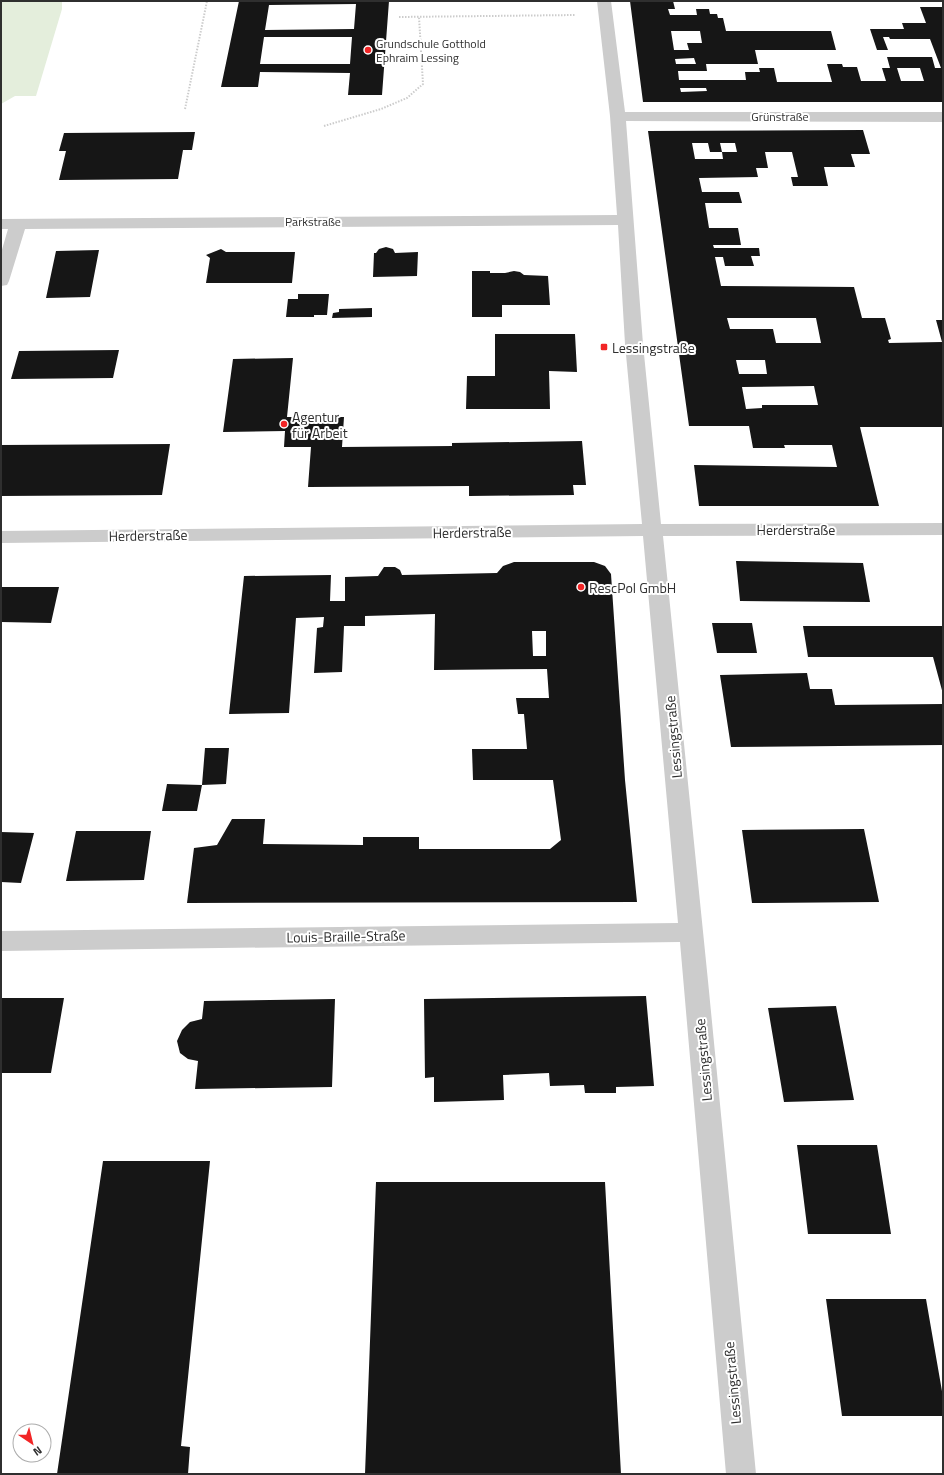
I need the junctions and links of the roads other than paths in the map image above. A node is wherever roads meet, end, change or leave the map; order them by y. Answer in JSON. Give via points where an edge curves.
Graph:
{"nodes":[{"id":1,"x":605,"y":8,"type":"edge"},
{"id":2,"x":618,"y":116,"type":"junction"},
{"id":3,"x":943,"y":117,"type":"edge"},
{"id":4,"x":625,"y":220,"type":"junction"},
{"id":5,"x":1,"y":224,"type":"edge"},
{"id":6,"x":18,"y":224,"type":"junction"},
{"id":7,"x":1,"y":281,"type":"edge"},
{"id":8,"x":943,"y":529,"type":"edge"},
{"id":9,"x":653,"y":530,"type":"junction"},
{"id":10,"x":1,"y":537,"type":"edge"},
{"id":11,"x":691,"y":932,"type":"junction"},
{"id":12,"x":1,"y":941,"type":"edge"},
{"id":13,"x":741,"y":1474,"type":"edge"}],
"edges":[{"from":1,"to":2,"type":"street","name":"Lessingstraße"},
{"from":2,"to":3,"type":"street","name":"Grünstraße"},
{"from":2,"to":4,"type":"street","name":"Lessingstraße"},
{"from":4,"to":6,"type":"street","name":"Parkstraße"},
{"from":4,"to":9,"type":"street","name":"Lessingstraße","via":[[634,344]]},
{"from":5,"to":6,"type":"street","name":"Parkstraße"},
{"from":6,"to":7,"type":"street"},
{"from":8,"to":9,"type":"street","name":"Herderstraße"},
{"from":9,"to":10,"type":"street","name":"Herderstraße"},
{"from":9,"to":11,"type":"street","name":"Lessingstraße"},
{"from":11,"to":12,"type":"street","name":"Louis-Braille-Straße"},
{"from":11,"to":13,"type":"street","name":"Lessingstraße"}]}
